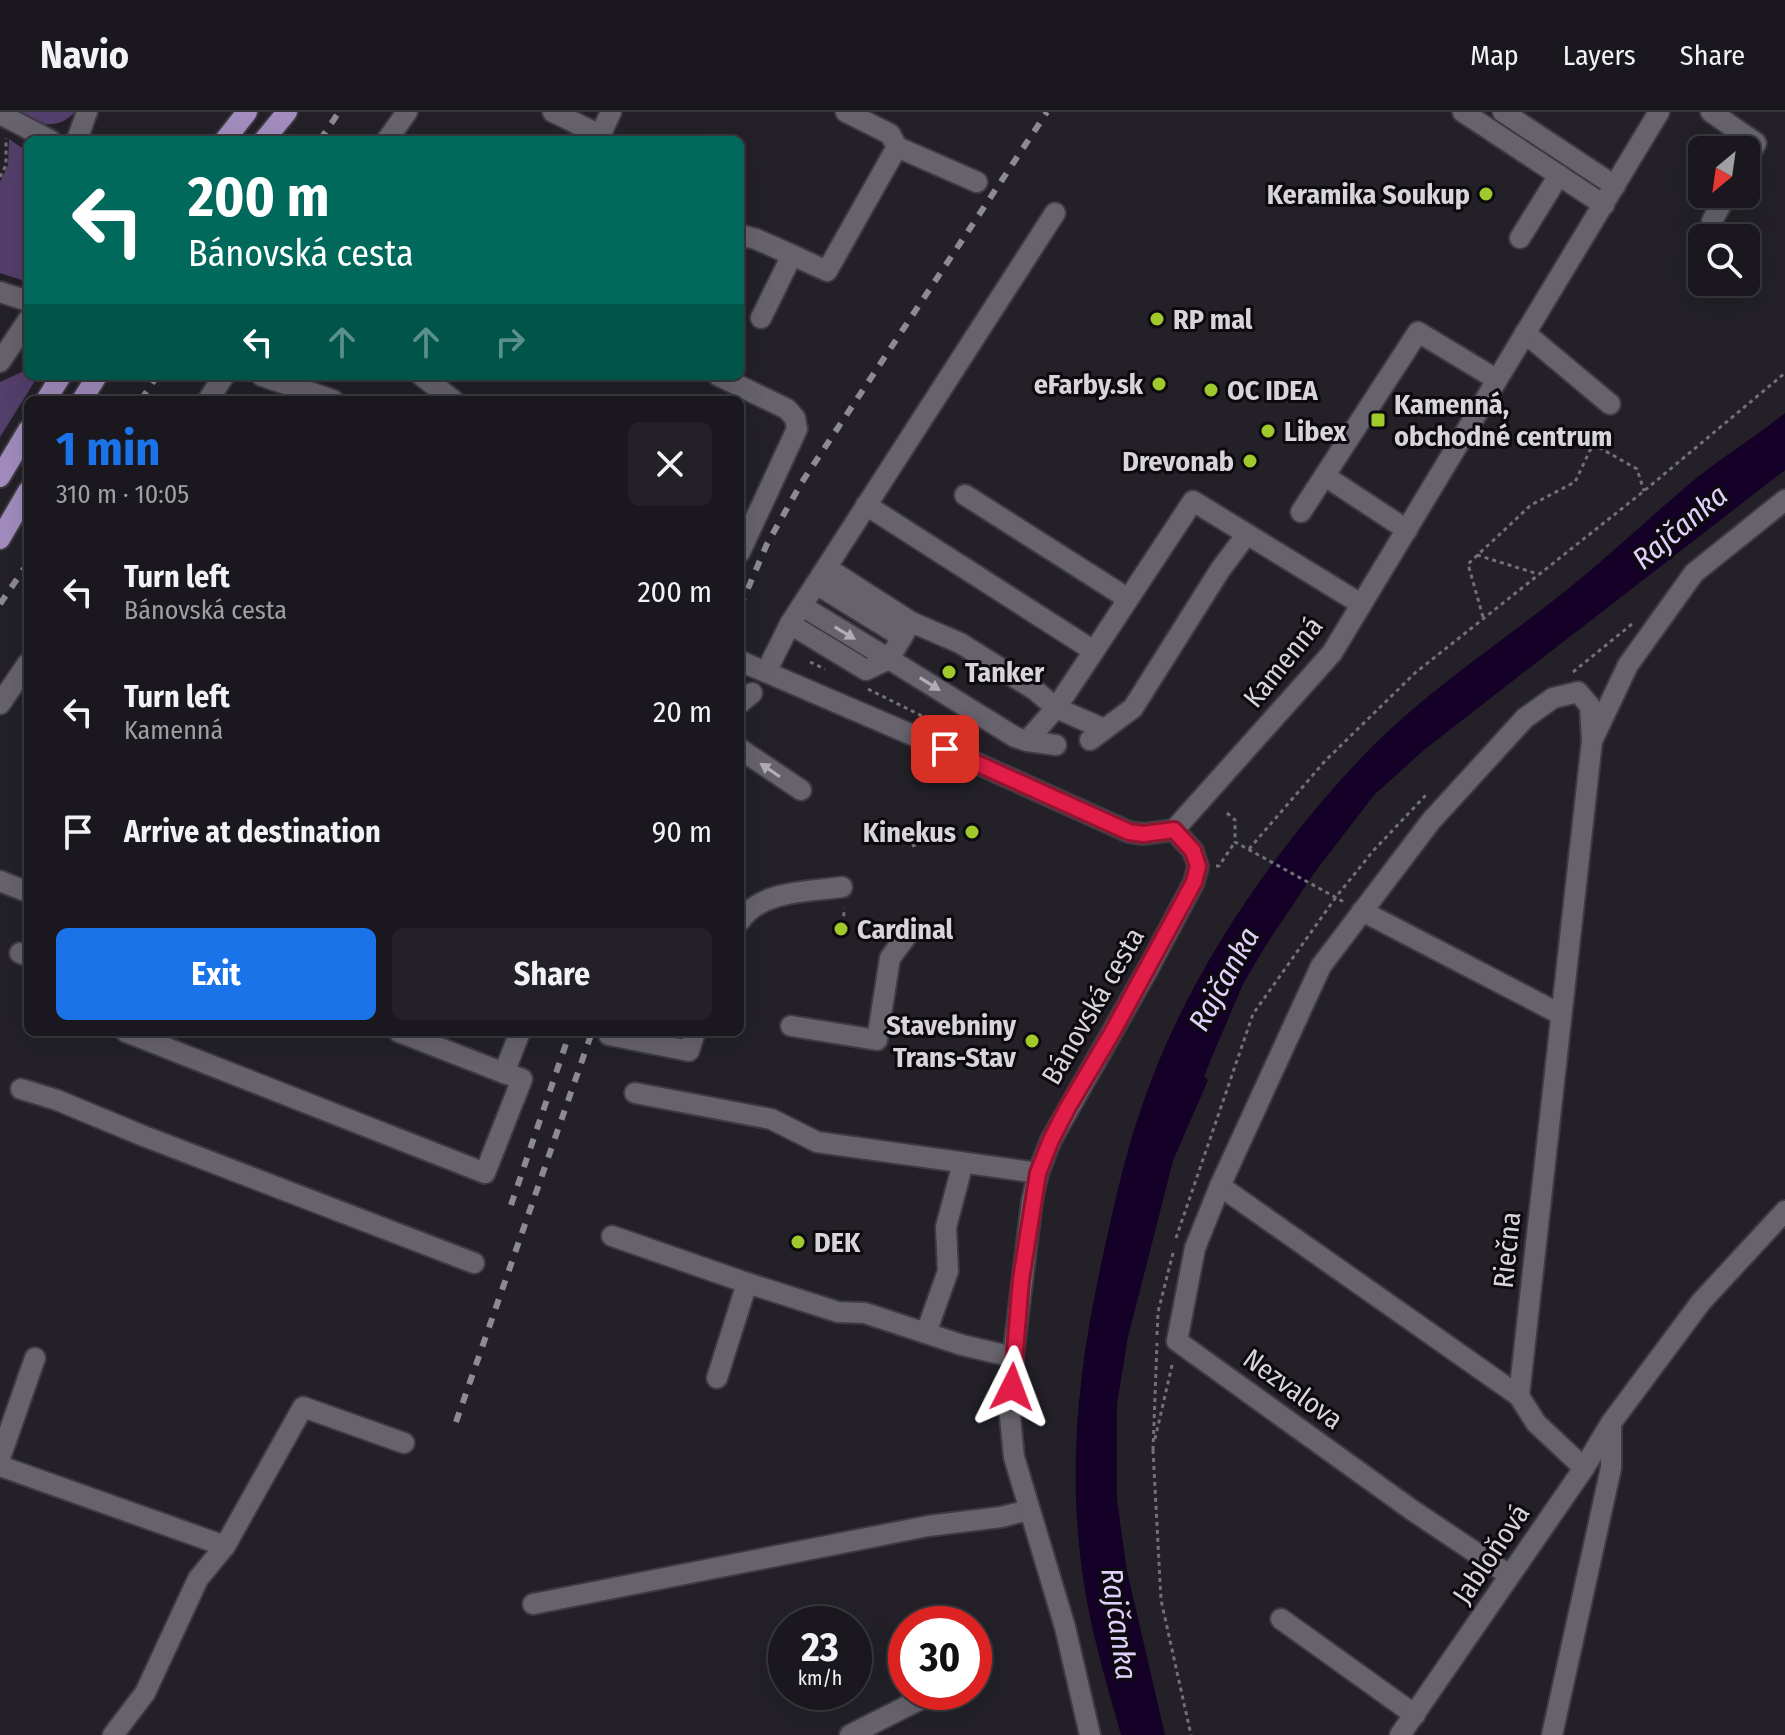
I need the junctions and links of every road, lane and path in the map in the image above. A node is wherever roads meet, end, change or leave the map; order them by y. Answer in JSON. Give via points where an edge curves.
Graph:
{"nodes":[{"id":1,"x":87,"y":112,"type":"edge"},
{"id":2,"x":247,"y":112,"type":"edge"},
{"id":3,"x":287,"y":112,"type":"edge"},
{"id":4,"x":407,"y":112,"type":"edge"},
{"id":5,"x":553,"y":112,"type":"edge"},
{"id":6,"x":611,"y":112,"type":"edge"},
{"id":7,"x":846,"y":112,"type":"edge"},
{"id":8,"x":1463,"y":112,"type":"edge"},
{"id":9,"x":1503,"y":112,"type":"edge"},
{"id":10,"x":1659,"y":112,"type":"edge"},
{"id":11,"x":1711,"y":112,"type":"edge"},
{"id":12,"x":2,"y":123,"type":"edge"},
{"id":13,"x":39,"y":136,"type":"edge"},
{"id":14,"x":78,"y":136,"type":"edge"},
{"id":15,"x":228,"y":136,"type":"edge"},
{"id":16,"x":267,"y":136,"type":"edge"},
{"id":17,"x":390,"y":136,"type":"edge"},
{"id":18,"x":595,"y":136,"type":"edge"},
{"id":19,"x":600,"y":136,"type":"edge"},
{"id":20,"x":1746,"y":136,"type":"edge"},
{"id":21,"x":897,"y":147,"type":"junction"},
{"id":22,"x":1559,"y":175,"type":"junction"},
{"id":23,"x":0,"y":177,"type":"edge"},
{"id":24,"x":977,"y":182,"type":"dead end"},
{"id":25,"x":1615,"y":186,"type":"junction"},
{"id":26,"x":1604,"y":205,"type":"junction"},
{"id":27,"x":1719,"y":208,"type":"edge"},
{"id":28,"x":1055,"y":213,"type":"dead end"},
{"id":29,"x":1712,"y":221,"type":"dead end"},
{"id":30,"x":744,"y":236,"type":"edge"},
{"id":31,"x":1520,"y":238,"type":"dead end"},
{"id":32,"x":792,"y":255,"type":"junction"},
{"id":33,"x":0,"y":292,"type":"edge"},
{"id":34,"x":24,"y":300,"type":"edge"},
{"id":35,"x":761,"y":318,"type":"dead end"},
{"id":36,"x":24,"y":327,"type":"edge"},
{"id":37,"x":1525,"y":333,"type":"junction"},
{"id":38,"x":0,"y":350,"type":"edge"},
{"id":39,"x":0,"y":362,"type":"edge"},
{"id":40,"x":1785,"y":373,"type":"edge"},
{"id":41,"x":1496,"y":379,"type":"junction"},
{"id":42,"x":274,"y":380,"type":"edge"},
{"id":43,"x":427,"y":380,"type":"edge"},
{"id":44,"x":727,"y":380,"type":"edge"},
{"id":45,"x":321,"y":396,"type":"edge"},
{"id":46,"x":448,"y":396,"type":"edge"},
{"id":47,"x":1610,"y":404,"type":"dead end"},
{"id":48,"x":24,"y":436,"type":"edge"},
{"id":49,"x":24,"y":437,"type":"edge"},
{"id":50,"x":0,"y":459,"type":"edge"},
{"id":51,"x":1325,"y":476,"type":"junction"},
{"id":52,"x":0,"y":477,"type":"edge"},
{"id":53,"x":1644,"y":491,"type":"junction"},
{"id":54,"x":965,"y":495,"type":"dead end"},
{"id":55,"x":24,"y":498,"type":"edge"},
{"id":56,"x":1785,"y":500,"type":"edge"},
{"id":57,"x":866,"y":505,"type":"junction"},
{"id":58,"x":1301,"y":512,"type":"dead end"},
{"id":59,"x":1407,"y":530,"type":"junction"},
{"id":60,"x":1247,"y":534,"type":"junction"},
{"id":61,"x":0,"y":539,"type":"edge"},
{"id":62,"x":744,"y":543,"type":"edge"},
{"id":63,"x":1477,"y":555,"type":"junction"},
{"id":64,"x":1540,"y":574,"type":"junction"},
{"id":65,"x":821,"y":576,"type":"junction"},
{"id":66,"x":1127,"y":598,"type":"junction"},
{"id":67,"x":1361,"y":604,"type":"junction"},
{"id":68,"x":796,"y":615,"type":"junction"},
{"id":69,"x":1484,"y":618,"type":"junction"},
{"id":70,"x":906,"y":629,"type":"junction"},
{"id":71,"x":1094,"y":651,"type":"junction"},
{"id":72,"x":889,"y":659,"type":"junction"},
{"id":73,"x":744,"y":663,"type":"edge"},
{"id":74,"x":24,"y":669,"type":"edge"},
{"id":75,"x":766,"y":672,"type":"junction"},
{"id":76,"x":0,"y":704,"type":"edge"},
{"id":77,"x":1056,"y":708,"type":"junction"},
{"id":78,"x":1027,"y":741,"type":"junction"},
{"id":79,"x":1592,"y":741,"type":"junction"},
{"id":80,"x":1056,"y":745,"type":"dead end"},
{"id":81,"x":744,"y":752,"type":"edge"},
{"id":82,"x":801,"y":790,"type":"dead end"},
{"id":83,"x":1227,"y":813,"type":"dead end"},
{"id":84,"x":1174,"y":830,"type":"junction"},
{"id":85,"x":944,"y":836,"type":"dead end"},
{"id":86,"x":1235,"y":842,"type":"junction"},
{"id":87,"x":912,"y":846,"type":"dead end"},
{"id":88,"x":1249,"y":849,"type":"junction"},
{"id":89,"x":1219,"y":866,"type":"dead end"},
{"id":90,"x":0,"y":881,"type":"edge"},
{"id":91,"x":24,"y":890,"type":"edge"},
{"id":92,"x":845,"y":894,"type":"joint"},
{"id":93,"x":1336,"y":897,"type":"dead end"},
{"id":94,"x":1362,"y":911,"type":"junction"},
{"id":95,"x":744,"y":915,"type":"edge"},
{"id":96,"x":842,"y":924,"type":"dead end"},
{"id":97,"x":911,"y":930,"type":"dead end"},
{"id":98,"x":1560,"y":1014,"type":"junction"},
{"id":99,"x":791,"y":1026,"type":"dead end"},
{"id":100,"x":136,"y":1036,"type":"edge"},
{"id":101,"x":409,"y":1036,"type":"edge"},
{"id":102,"x":518,"y":1036,"type":"edge"},
{"id":103,"x":614,"y":1036,"type":"edge"},
{"id":104,"x":694,"y":1036,"type":"edge"},
{"id":105,"x":504,"y":1073,"type":"junction"},
{"id":106,"x":21,"y":1089,"type":"dead end"},
{"id":107,"x":635,"y":1093,"type":"dead end"},
{"id":108,"x":963,"y":1163,"type":"junction"},
{"id":109,"x":1038,"y":1173,"type":"junction"},
{"id":110,"x":1220,"y":1186,"type":"junction"},
{"id":111,"x":1785,"y":1211,"type":"edge"},
{"id":112,"x":612,"y":1236,"type":"dead end"},
{"id":113,"x":474,"y":1263,"type":"dead end"},
{"id":114,"x":747,"y":1283,"type":"junction"},
{"id":115,"x":926,"y":1333,"type":"junction"},
{"id":116,"x":1177,"y":1341,"type":"junction"},
{"id":117,"x":1013,"y":1357,"type":"junction"},
{"id":118,"x":35,"y":1358,"type":"dead end"},
{"id":119,"x":717,"y":1378,"type":"dead end"},
{"id":120,"x":1519,"y":1396,"type":"junction"},
{"id":121,"x":1611,"y":1423,"type":"junction"},
{"id":122,"x":404,"y":1443,"type":"dead end"},
{"id":123,"x":0,"y":1458,"type":"edge"},
{"id":124,"x":0,"y":1466,"type":"edge"},
{"id":125,"x":1584,"y":1468,"type":"junction"},
{"id":126,"x":1029,"y":1510,"type":"junction"},
{"id":127,"x":225,"y":1546,"type":"junction"},
{"id":128,"x":1509,"y":1575,"type":"junction"},
{"id":129,"x":533,"y":1604,"type":"dead end"},
{"id":130,"x":1281,"y":1619,"type":"dead end"},
{"id":131,"x":899,"y":1710,"type":"edge"},
{"id":132,"x":1415,"y":1715,"type":"junction"},
{"id":133,"x":113,"y":1735,"type":"edge"},
{"id":134,"x":850,"y":1735,"type":"edge"},
{"id":135,"x":1090,"y":1735,"type":"edge"},
{"id":136,"x":1191,"y":1735,"type":"edge"},
{"id":137,"x":1400,"y":1735,"type":"edge"},
{"id":138,"x":1552,"y":1735,"type":"edge"}],
"edges":[{"from":1,"to":14,"type":"street"},
{"from":2,"to":15,"type":"main road"},
{"from":3,"to":16,"type":"main road"},
{"from":4,"to":17,"type":"street"},
{"from":5,"to":18,"type":"street"},
{"from":6,"to":19,"type":"street"},
{"from":7,"to":21,"type":"street","via":[[890,134]]},
{"from":8,"to":22,"type":"street"},
{"from":9,"to":25,"type":"street"},
{"from":10,"to":25,"type":"street","name":"Kamenná"},
{"from":11,"to":20,"type":"street"},
{"from":12,"to":13,"type":"street"},
{"from":12,"to":23,"type":"path","via":[[7,153]]},
{"from":21,"to":24,"type":"street"},
{"from":21,"to":32,"type":"street","via":[[827,271]]},
{"from":22,"to":26,"type":"street"},
{"from":22,"to":31,"type":"street"},
{"from":25,"to":26,"type":"street","name":"Kamenná"},
{"from":26,"to":37,"type":"street","name":"Kamenná"},
{"from":27,"to":29,"type":"street"},
{"from":28,"to":57,"type":"street"},
{"from":30,"to":32,"type":"street"},
{"from":32,"to":35,"type":"street"},
{"from":33,"to":34,"type":"street"},
{"from":36,"to":38,"type":"street"},
{"from":36,"to":39,"type":"street"},
{"from":37,"to":41,"type":"street","name":"Kamenná"},
{"from":37,"to":47,"type":"street"},
{"from":40,"to":53,"type":"path"},
{"from":41,"to":51,"type":"street","via":[[1418,332]]},
{"from":41,"to":59,"type":"street","name":"Kamenná"},
{"from":42,"to":45,"type":"street"},
{"from":43,"to":46,"type":"street"},
{"from":44,"to":62,"type":"street","via":[[787,409],[797,429]]},
{"from":48,"to":50,"type":"street"},
{"from":49,"to":52,"type":"main road"},
{"from":51,"to":58,"type":"street"},
{"from":51,"to":59,"type":"street"},
{"from":53,"to":63,"type":"path","via":[[1637,469],[1593,444],[1575,482],[1531,505]]},
{"from":53,"to":64,"type":"path"},
{"from":54,"to":66,"type":"street"},
{"from":55,"to":61,"type":"main road"},
{"from":56,"to":79,"type":"street","name":"Riečna","via":[[1694,573],[1628,665]]},
{"from":57,"to":65,"type":"street"},
{"from":57,"to":71,"type":"street"},
{"from":59,"to":67,"type":"street","name":"Kamenná"},
{"from":60,"to":66,"type":"street","via":[[1193,501]]},
{"from":60,"to":67,"type":"street"},
{"from":60,"to":77,"type":"street","via":[[1133,708],[1097,734]]},
{"from":63,"to":64,"type":"path"},
{"from":63,"to":69,"type":"path","via":[[1468,564]]},
{"from":64,"to":69,"type":"path"},
{"from":65,"to":68,"type":"street"},
{"from":65,"to":70,"type":"street"},
{"from":66,"to":71,"type":"street"},
{"from":67,"to":84,"type":"street","name":"Kamenná","via":[[1332,653]]},
{"from":68,"to":72,"type":"street","one_way":true,"via":[[866,670]]},
{"from":68,"to":75,"type":"street"},
{"from":69,"to":88,"type":"path","via":[[1415,673],[1325,761]]},
{"from":70,"to":72,"type":"street"},
{"from":70,"to":77,"type":"street","via":[[960,643]]},
{"from":71,"to":77,"type":"street"},
{"from":72,"to":78,"type":"street","one_way":true},
{"from":73,"to":75,"type":"street"},
{"from":74,"to":76,"type":"street"},
{"from":75,"to":84,"type":"street","via":[[1129,832]]},
{"from":77,"to":78,"type":"street"},
{"from":78,"to":80,"type":"street"},
{"from":79,"to":94,"type":"street","name":"Riečna","via":[[1590,706],[1578,692],[1553,698],[1525,718],[1431,821]]},
{"from":79,"to":98,"type":"street","name":"Riečna"},
{"from":82,"to":81,"type":"street","one_way":true},
{"from":83,"to":86,"type":"path","via":[[1235,820]]},
{"from":84,"to":109,"type":"street","name":"Bánovská cesta","via":[[1193,851],[1198,866],[1194,882],[1068,1107]]},
{"from":85,"to":87,"type":"path"},
{"from":86,"to":88,"type":"path"},
{"from":86,"to":89,"type":"path"},
{"from":88,"to":93,"type":"path"},
{"from":90,"to":91,"type":"street"},
{"from":92,"to":95,"type":"street","via":[[773,897]]},
{"from":92,"to":96,"type":"path"},
{"from":94,"to":98,"type":"street"},
{"from":94,"to":110,"type":"street","name":"Riečna","via":[[1321,966]]},
{"from":97,"to":99,"type":"street","via":[[890,958],[877,1040]]},
{"from":98,"to":120,"type":"street","name":"Riečna"},
{"from":100,"to":105,"type":"street","via":[[485,1173],[522,1079]]},
{"from":101,"to":105,"type":"street"},
{"from":102,"to":105,"type":"street"},
{"from":103,"to":104,"type":"street","via":[[689,1051]]},
{"from":106,"to":113,"type":"street"},
{"from":107,"to":108,"type":"street","via":[[771,1119],[817,1142]]},
{"from":108,"to":109,"type":"street"},
{"from":108,"to":115,"type":"street","via":[[946,1227],[948,1271]]},
{"from":109,"to":117,"type":"street","name":"Bánovská cesta"},
{"from":110,"to":116,"type":"street","via":[[1195,1248]]},
{"from":110,"to":120,"type":"street"},
{"from":111,"to":121,"type":"street","name":"Jabloňová","via":[[1701,1302]]},
{"from":112,"to":114,"type":"street"},
{"from":114,"to":115,"type":"street"},
{"from":114,"to":119,"type":"street"},
{"from":115,"to":117,"type":"street"},
{"from":116,"to":128,"type":"street","name":"Nezvalova"},
{"from":116,"to":136,"type":"path","via":[[1153,1450],[1161,1600]]},
{"from":117,"to":126,"type":"street","name":"Bánovská cesta","via":[[1011,1436]]},
{"from":118,"to":123,"type":"street"},
{"from":120,"to":125,"type":"street","via":[[1536,1423]]},
{"from":121,"to":125,"type":"street","name":"Jabloňová"},
{"from":121,"to":138,"type":"street","via":[[1611,1468]]},
{"from":122,"to":127,"type":"street","via":[[303,1407]]},
{"from":124,"to":127,"type":"street"},
{"from":125,"to":128,"type":"street","name":"Jabloňová"},
{"from":126,"to":129,"type":"street"},
{"from":126,"to":135,"type":"street","name":"Bánovská cesta","via":[[1065,1627]]},
{"from":127,"to":133,"type":"street","via":[[198,1579],[145,1693]]},
{"from":128,"to":132,"type":"street","name":"Jabloňová"},
{"from":130,"to":132,"type":"street"},
{"from":131,"to":134,"type":"street"},
{"from":132,"to":137,"type":"street","name":"Jabloňová"}]}
